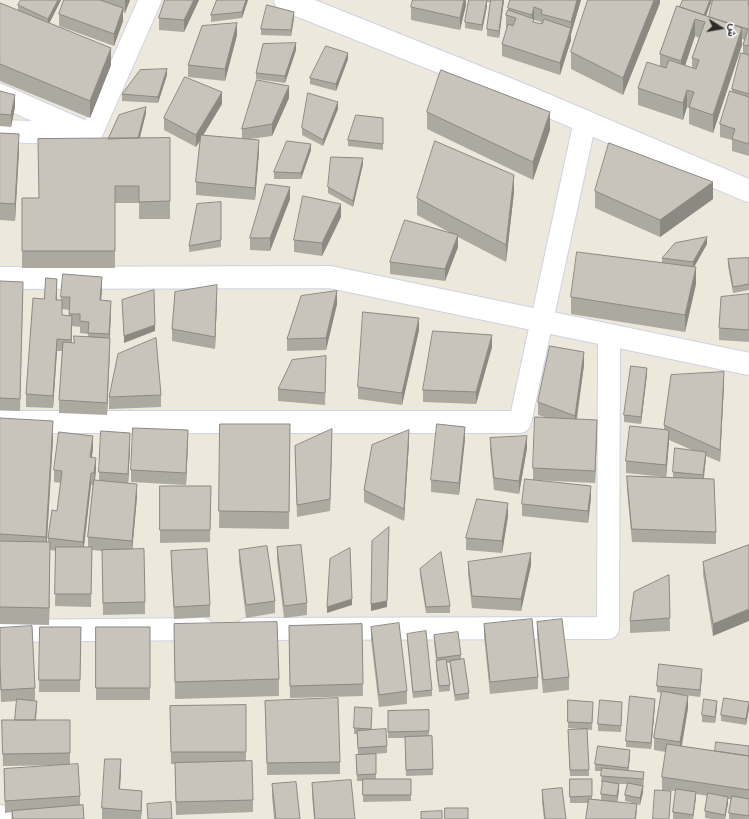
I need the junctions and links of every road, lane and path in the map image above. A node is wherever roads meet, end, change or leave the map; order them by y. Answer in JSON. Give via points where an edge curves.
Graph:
{"nodes":[{"id":1,"x":150,"y":0,"type":"edge"},
{"id":2,"x":285,"y":0,"type":"edge"},
{"id":3,"x":0,"y":95,"type":"edge"},
{"id":4,"x":585,"y":121,"type":"junction"},
{"id":5,"x":0,"y":131,"type":"edge"},
{"id":6,"x":91,"y":134,"type":"junction"},
{"id":7,"x":749,"y":191,"type":"edge"},
{"id":8,"x":0,"y":278,"type":"edge"},
{"id":9,"x":542,"y":321,"type":"junction"},
{"id":10,"x":609,"y":335,"type":"junction"},
{"id":11,"x":749,"y":364,"type":"edge"},
{"id":12,"x":0,"y":422,"type":"edge"},
{"id":13,"x":0,"y":631,"type":"edge"},
{"id":14,"x":0,"y":816,"type":"edge"},
{"id":15,"x":0,"y":819,"type":"edge"}],
"edges":[{"from":1,"to":6,"type":"street"},
{"from":2,"to":4,"type":"street"},
{"from":3,"to":6,"type":"street"},
{"from":4,"to":7,"type":"street"},
{"from":4,"to":9,"type":"street"},
{"from":5,"to":6,"type":"street"},
{"from":8,"to":9,"type":"street","via":[[330,277]]},
{"from":9,"to":10,"type":"street"},
{"from":9,"to":12,"type":"street","via":[[520,422]]},
{"from":10,"to":11,"type":"street"},
{"from":10,"to":13,"type":"street","via":[[608,628]]},
{"from":14,"to":15,"type":"street"}]}
